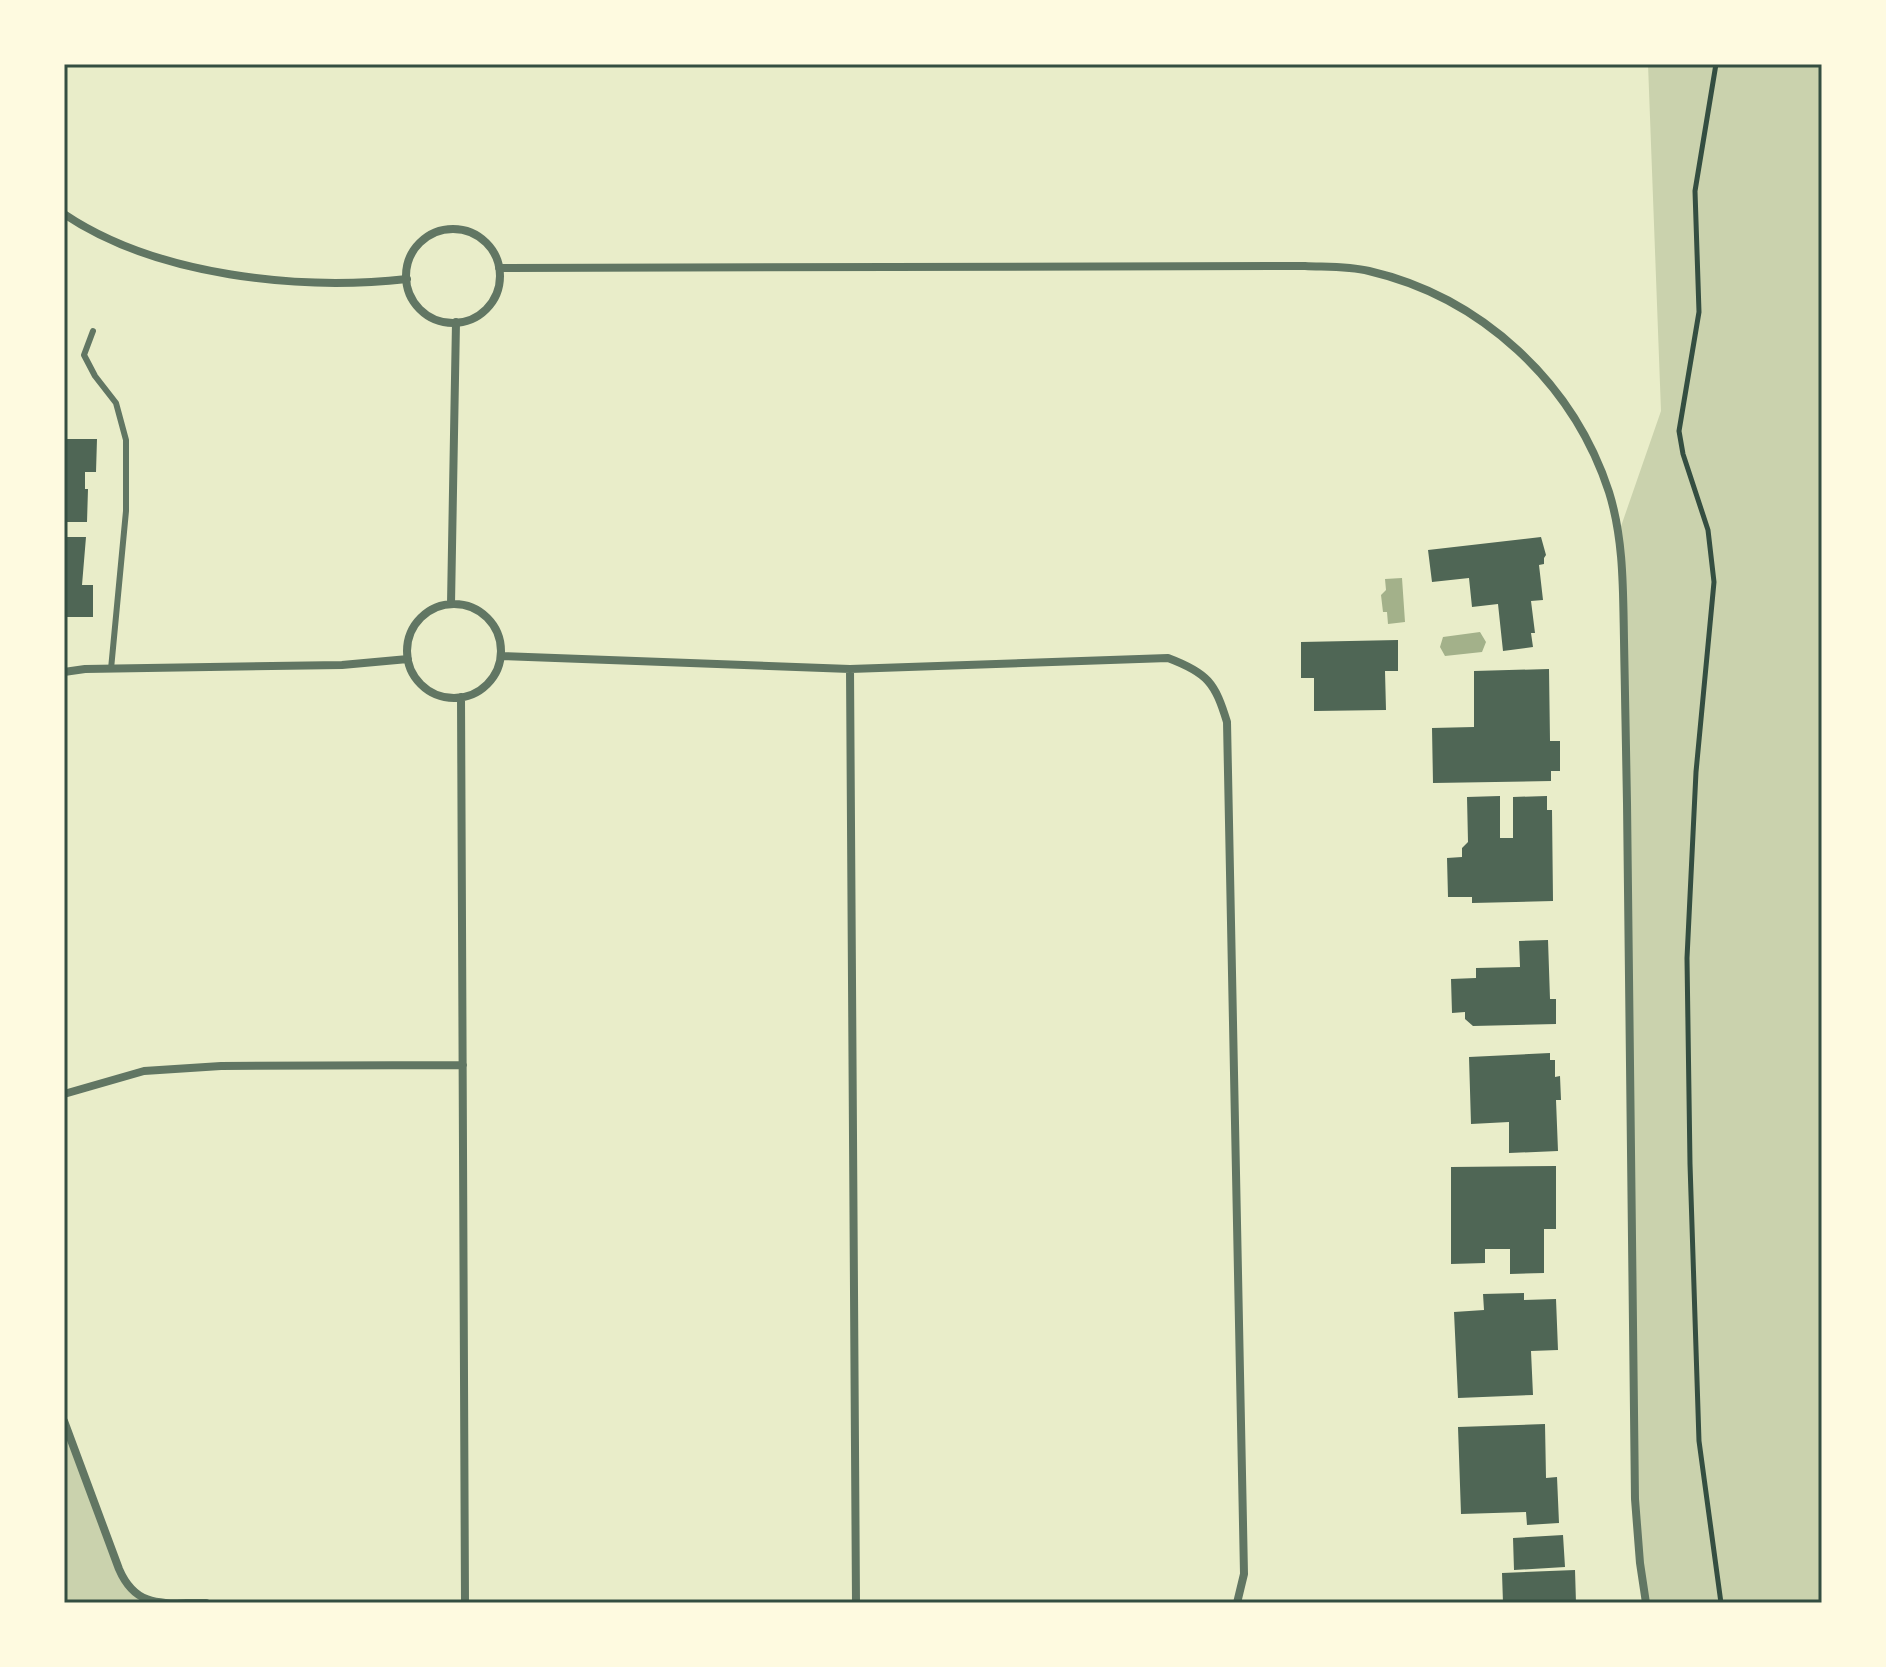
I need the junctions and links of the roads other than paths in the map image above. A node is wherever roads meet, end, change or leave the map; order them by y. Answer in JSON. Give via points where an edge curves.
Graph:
{"nodes":[{"id":1,"x":64,"y":214,"type":"edge"},
{"id":2,"x":499,"y":268,"type":"junction"},
{"id":3,"x":407,"y":279,"type":"junction"},
{"id":4,"x":456,"y":322,"type":"junction"},
{"id":5,"x":93,"y":331,"type":"dead end"},
{"id":6,"x":451,"y":604,"type":"junction"},
{"id":7,"x":501,"y":656,"type":"junction"},
{"id":8,"x":408,"y":659,"type":"junction"},
{"id":9,"x":111,"y":669,"type":"junction"},
{"id":10,"x":850,"y":669,"type":"junction"},
{"id":11,"x":64,"y":672,"type":"edge"},
{"id":12,"x":461,"y":697,"type":"junction"},
{"id":13,"x":463,"y":1065,"type":"junction"},
{"id":14,"x":64,"y":1094,"type":"edge"},
{"id":15,"x":64,"y":1421,"type":"edge"},
{"id":16,"x":206,"y":1603,"type":"edge"},
{"id":17,"x":465,"y":1603,"type":"edge"},
{"id":18,"x":856,"y":1603,"type":"edge"},
{"id":19,"x":1237,"y":1603,"type":"edge"},
{"id":20,"x":1646,"y":1603,"type":"edge"}],
"edges":[{"from":1,"to":3,"type":"street","via":[[130,248],[196,267],[361,284]]},
{"from":2,"to":3,"type":"street","via":[[486,242],[450,229],[436,232],[415,249]]},
{"from":2,"to":4,"type":"street","via":[[495,297],[484,312]]},
{"from":2,"to":20,"type":"street","via":[[1366,270],[1457,306],[1497,330],[1536,367],[1591,450],[1609,492],[1623,569],[1635,1499]]},
{"from":3,"to":4,"type":"street","via":[[421,310],[434,319]]},
{"from":4,"to":6,"type":"street"},
{"from":5,"to":9,"type":"lane","via":[[84,355],[116,403],[126,440],[126,511]]},
{"from":6,"to":7,"type":"street","via":[[471,607],[488,618],[499,636]]},
{"from":6,"to":8,"type":"street","via":[[427,613],[415,626]]},
{"from":7,"to":10,"type":"street"},
{"from":7,"to":12,"type":"street","via":[[488,684]]},
{"from":8,"to":9,"type":"street"},
{"from":8,"to":12,"type":"street","via":[[427,689]]},
{"from":9,"to":11,"type":"street"},
{"from":10,"to":18,"type":"street"},
{"from":10,"to":19,"type":"street","via":[[1168,658],[1195,668],[1217,691],[1227,722],[1244,1574]]},
{"from":12,"to":13,"type":"street"},
{"from":13,"to":14,"type":"street","via":[[144,1071]]},
{"from":13,"to":17,"type":"street"},
{"from":15,"to":16,"type":"street","via":[[132,1593],[152,1601]]}]}
